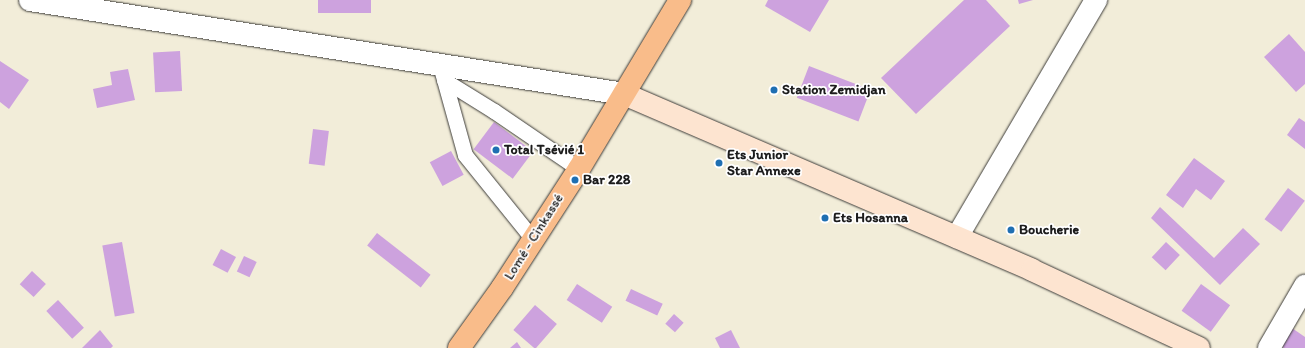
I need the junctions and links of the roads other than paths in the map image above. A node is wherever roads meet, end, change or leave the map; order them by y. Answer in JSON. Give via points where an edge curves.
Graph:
{"nodes":[{"id":1,"x":30,"y":0,"type":"edge"},
{"id":2,"x":680,"y":0,"type":"edge"},
{"id":3,"x":1096,"y":0,"type":"edge"},
{"id":4,"x":442,"y":72,"type":"junction"},
{"id":5,"x":624,"y":94,"type":"junction"},
{"id":6,"x":579,"y":169,"type":"junction"},
{"id":7,"x":957,"y":237,"type":"junction"},
{"id":8,"x":532,"y":238,"type":"junction"},
{"id":9,"x":1305,"y":286,"type":"edge"},
{"id":10,"x":1188,"y":346,"type":"edge"},
{"id":11,"x":459,"y":348,"type":"edge"},
{"id":12,"x":1269,"y":348,"type":"edge"}],
"edges":[{"from":1,"to":4,"type":"street"},
{"from":2,"to":5,"type":"highway","name":"Lomé - Cinkassé"},
{"from":3,"to":7,"type":"street"},
{"from":4,"to":5,"type":"street"},
{"from":4,"to":6,"type":"lane"},
{"from":4,"to":8,"type":"lane","via":[[464,155]]},
{"from":5,"to":6,"type":"highway","name":"Lomé - Cinkassé"},
{"from":5,"to":7,"type":"main road"},
{"from":6,"to":8,"type":"highway","name":"Lomé - Cinkassé"},
{"from":7,"to":10,"type":"main road"},
{"from":8,"to":11,"type":"highway","name":"Lomé - Cinkassé","via":[[502,288]]},
{"from":9,"to":12,"type":"street"}]}
